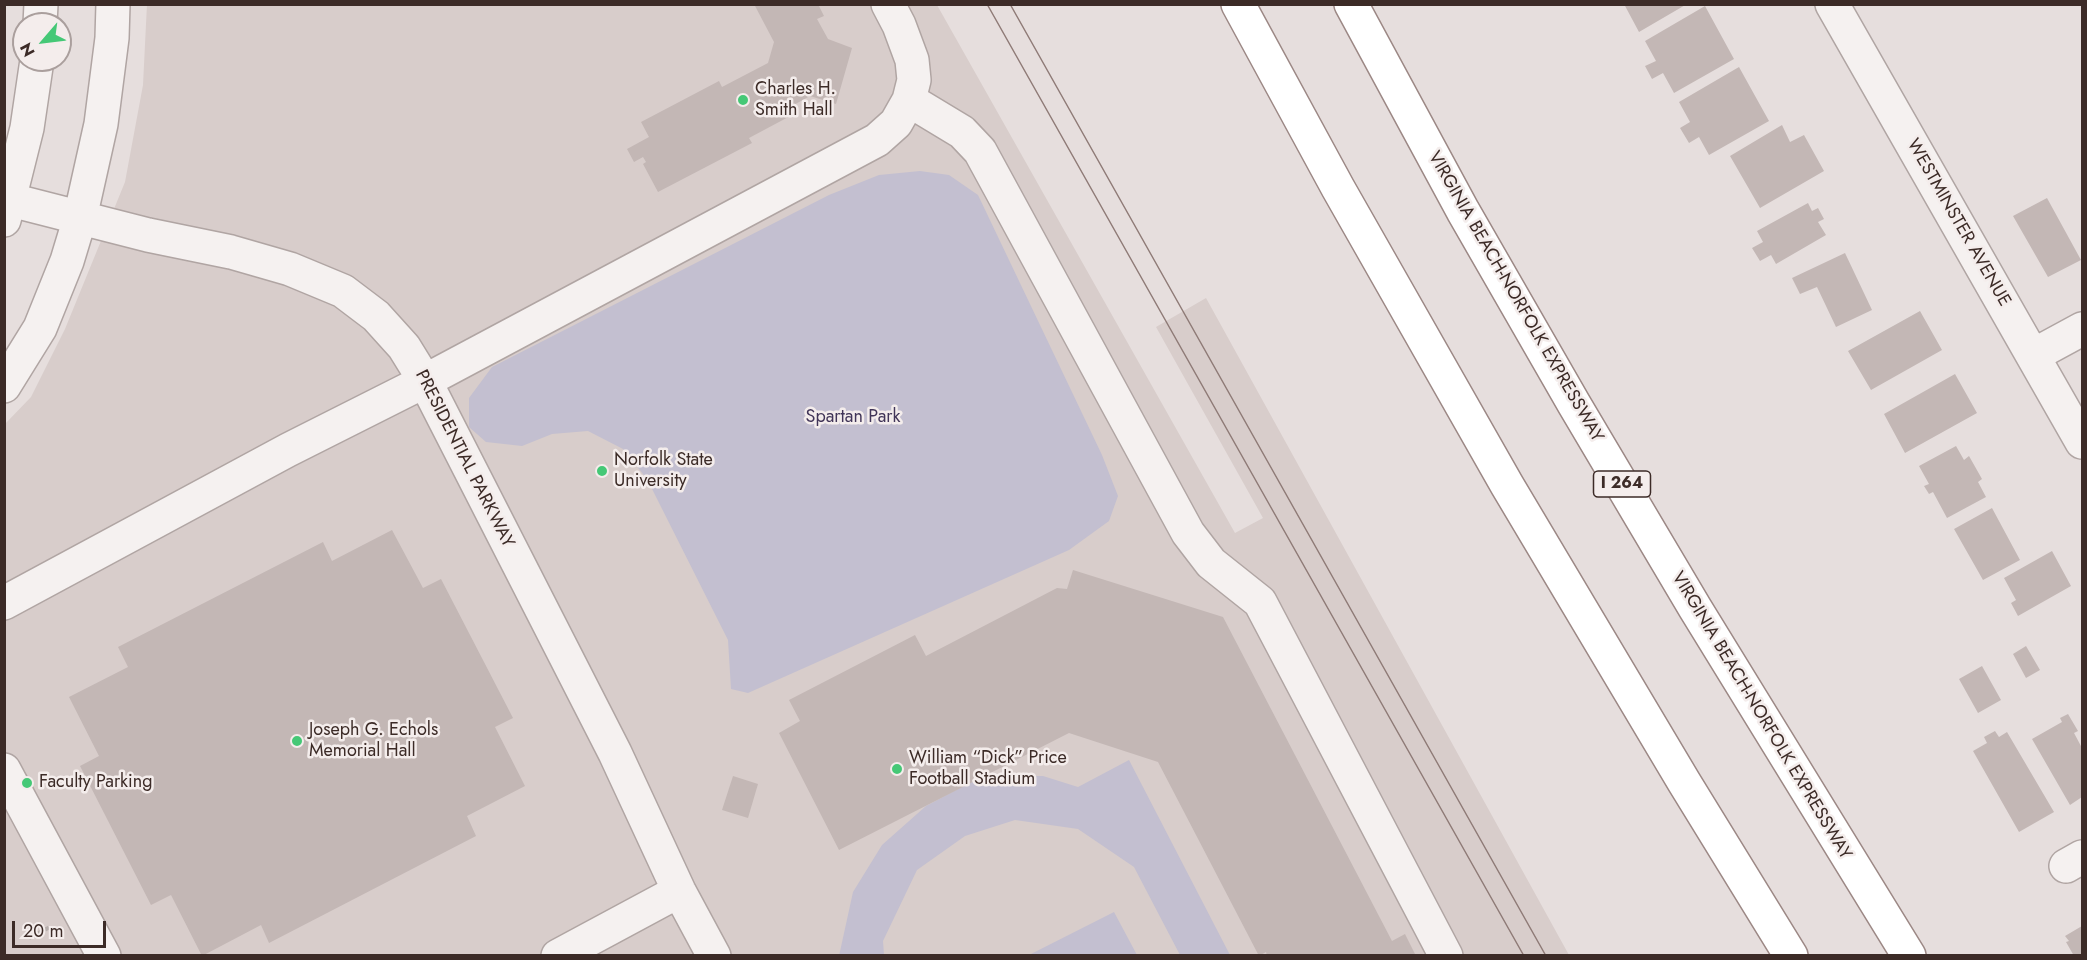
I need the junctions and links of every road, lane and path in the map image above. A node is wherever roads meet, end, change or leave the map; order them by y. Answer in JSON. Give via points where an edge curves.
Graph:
{"nodes":[{"id":1,"x":113,"y":4,"type":"edge"},
{"id":2,"x":888,"y":4,"type":"edge"},
{"id":3,"x":1238,"y":4,"type":"edge"},
{"id":4,"x":1351,"y":4,"type":"edge"},
{"id":5,"x":1832,"y":4,"type":"edge"},
{"id":6,"x":35,"y":72,"type":"edge"},
{"id":7,"x":909,"y":100,"type":"junction"},
{"id":8,"x":8,"y":210,"type":"edge"},
{"id":9,"x":80,"y":218,"type":"junction"},
{"id":10,"x":2082,"y":329,"type":"edge"},
{"id":11,"x":2034,"y":355,"type":"junction"},
{"id":12,"x":426,"y":381,"type":"junction"},
{"id":13,"x":4,"y":386,"type":"edge"},
{"id":14,"x":2082,"y":442,"type":"edge"},
{"id":15,"x":4,"y":603,"type":"edge"},
{"id":16,"x":4,"y":770,"type":"edge"},
{"id":17,"x":679,"y":891,"type":"junction"},
{"id":18,"x":104,"y":956,"type":"edge"},
{"id":19,"x":558,"y":956,"type":"edge"},
{"id":20,"x":714,"y":956,"type":"edge"},
{"id":21,"x":1446,"y":956,"type":"edge"},
{"id":22,"x":1791,"y":956,"type":"edge"},
{"id":23,"x":1909,"y":956,"type":"edge"}],
"edges":[{"from":1,"to":9,"type":"street","via":[[101,124]]},
{"from":2,"to":7,"type":"street","via":[[912,60],[914,80]]},
{"from":3,"to":22,"type":"highway","via":[[1343,198],[1507,485]]},
{"from":4,"to":23,"type":"highway","name":"VIRGINIA BEACH-NORFOLK EXPRESSWAY","number":"I 264","via":[[1574,404]]},
{"from":5,"to":11,"type":"street","name":"WESTMINSTER AVENUE"},
{"from":6,"to":8,"type":"street"},
{"from":7,"to":12,"type":"street","via":[[896,123],[877,140]]},
{"from":7,"to":21,"type":"street","via":[[962,132],[980,151],[1188,533],[1211,563],[1260,602]]},
{"from":8,"to":9,"type":"street","name":"PRESIDENTIAL PARKWAY"},
{"from":9,"to":12,"type":"street","name":"PRESIDENTIAL PARKWAY","via":[[241,254],[290,268],[343,291],[376,316],[404,347]]},
{"from":9,"to":13,"type":"street","via":[[68,261],[40,328]]},
{"from":10,"to":11,"type":"street"},
{"from":11,"to":14,"type":"street","name":"WESTMINSTER AVENUE"},
{"from":12,"to":15,"type":"street","via":[[288,450]]},
{"from":12,"to":17,"type":"street","name":"PRESIDENTIAL PARKWAY","via":[[615,753]]},
{"from":16,"to":18,"type":"street"},
{"from":17,"to":19,"type":"street"},
{"from":17,"to":20,"type":"street","name":"PRESIDENTIAL PARKWAY"}]}
